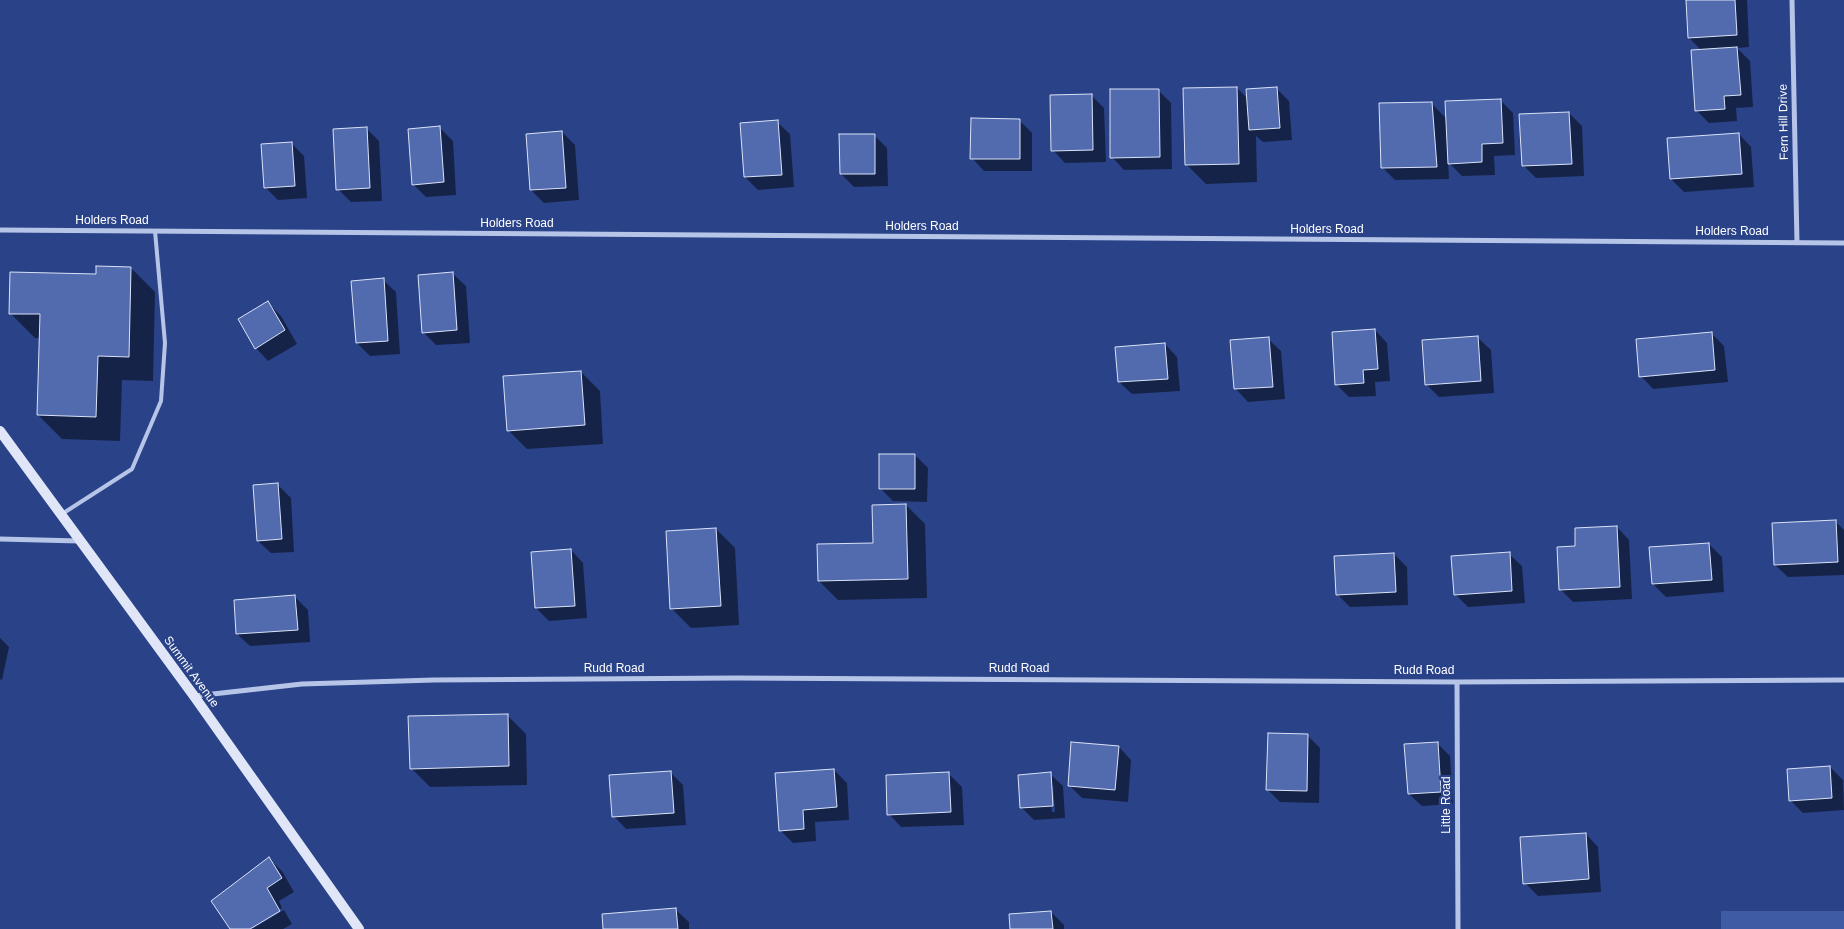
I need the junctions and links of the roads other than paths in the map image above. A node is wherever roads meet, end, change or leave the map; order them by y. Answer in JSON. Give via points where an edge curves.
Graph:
{"nodes":[{"id":1,"x":1792,"y":0,"type":"edge"},
{"id":2,"x":0,"y":230,"type":"edge"},
{"id":3,"x":155,"y":231,"type":"junction"},
{"id":4,"x":1797,"y":243,"type":"junction"},
{"id":5,"x":1844,"y":243,"type":"edge"},
{"id":6,"x":0,"y":431,"type":"edge"},
{"id":7,"x":61,"y":515,"type":"junction"},
{"id":8,"x":0,"y":539,"type":"edge"},
{"id":9,"x":79,"y":541,"type":"junction"},
{"id":10,"x":1844,"y":680,"type":"edge"},
{"id":11,"x":1457,"y":682,"type":"junction"},
{"id":12,"x":194,"y":696,"type":"junction"},
{"id":13,"x":359,"y":929,"type":"edge"},
{"id":14,"x":1458,"y":929,"type":"edge"}],
"edges":[{"from":1,"to":4,"type":"street","name":"Fern Hill Drive"},
{"from":2,"to":3,"type":"street","name":"Holders Road"},
{"from":3,"to":4,"type":"street","name":"Holders Road"},
{"from":3,"to":7,"type":"lane","via":[[165,343],[161,402],[132,469]]},
{"from":4,"to":5,"type":"street","name":"Holders Road"},
{"from":6,"to":7,"type":"main road","name":"Summit Avenue"},
{"from":7,"to":9,"type":"main road","name":"Summit Avenue"},
{"from":8,"to":9,"type":"street"},
{"from":9,"to":12,"type":"main road","name":"Summit Avenue"},
{"from":10,"to":11,"type":"street","name":"Rudd Road"},
{"from":11,"to":12,"type":"street","name":"Rudd Road","via":[[736,678],[453,680],[302,684]]},
{"from":11,"to":14,"type":"street","name":"Little Road"},
{"from":12,"to":13,"type":"main road","name":"Summit Avenue"}]}
